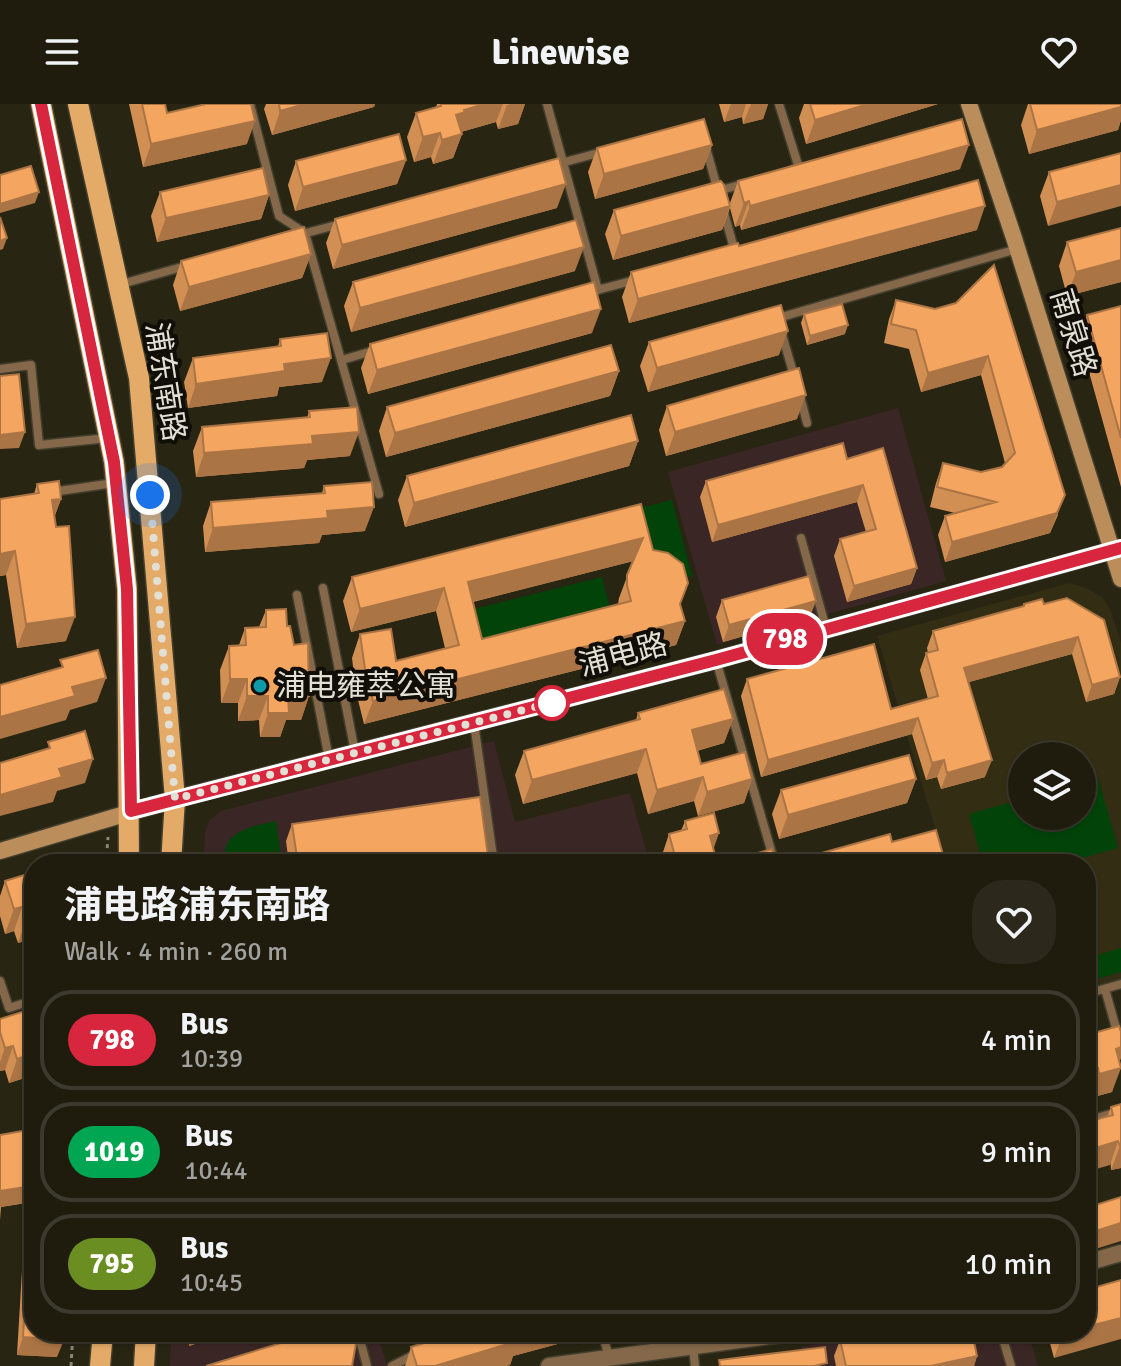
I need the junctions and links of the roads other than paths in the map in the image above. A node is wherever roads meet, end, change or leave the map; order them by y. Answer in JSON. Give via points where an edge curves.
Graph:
{"nodes":[{"id":1,"x":41,"y":104,"type":"edge"},
{"id":2,"x":78,"y":104,"type":"edge"},
{"id":3,"x":250,"y":104,"type":"edge"},
{"id":4,"x":547,"y":104,"type":"edge"},
{"id":5,"x":779,"y":104,"type":"edge"},
{"id":6,"x":969,"y":104,"type":"edge"},
{"id":7,"x":704,"y":138,"type":"edge"},
{"id":8,"x":608,"y":150,"type":"edge"},
{"id":9,"x":563,"y":162,"type":"junction"},
{"id":10,"x":535,"y":170,"type":"edge"},
{"id":11,"x":786,"y":172,"type":"edge"},
{"id":12,"x":759,"y":180,"type":"edge"},
{"id":13,"x":718,"y":191,"type":"junction"},
{"id":14,"x":349,"y":221,"type":"edge"},
{"id":15,"x":305,"y":233,"type":"junction"},
{"id":16,"x":291,"y":237,"type":"edge"},
{"id":17,"x":1018,"y":248,"type":"junction"},
{"id":18,"x":720,"y":256,"type":"edge"},
{"id":19,"x":204,"y":261,"type":"edge"},
{"id":20,"x":644,"y":277,"type":"edge"},
{"id":21,"x":117,"y":285,"type":"junction"},
{"id":22,"x":598,"y":290,"type":"junction"},
{"id":23,"x":570,"y":298,"type":"edge"},
{"id":24,"x":386,"y":348,"type":"edge"},
{"id":25,"x":342,"y":360,"type":"junction"},
{"id":26,"x":0,"y":369,"type":"edge"},
{"id":27,"x":807,"y":423,"type":"edge"},
{"id":28,"x":109,"y":438,"type":"junction"},
{"id":29,"x":116,"y":482,"type":"junction"},
{"id":30,"x":44,"y":493,"type":"edge"},
{"id":31,"x":379,"y":494,"type":"dead end"},
{"id":32,"x":801,"y":538,"type":"dead end"},
{"id":33,"x":1117,"y":549,"type":"edge"},
{"id":34,"x":1121,"y":579,"type":"edge"},
{"id":35,"x":323,"y":588,"type":"dead end"},
{"id":36,"x":297,"y":595,"type":"dead end"},
{"id":37,"x":826,"y":628,"type":"junction"},
{"id":38,"x":716,"y":660,"type":"junction"},
{"id":39,"x":474,"y":723,"type":"junction"},
{"id":40,"x":356,"y":753,"type":"junction"},
{"id":41,"x":329,"y":760,"type":"junction"},
{"id":42,"x":175,"y":799,"type":"junction"},
{"id":43,"x":131,"y":811,"type":"junction"},
{"id":44,"x":0,"y":851,"type":"edge"},
{"id":45,"x":129,"y":854,"type":"edge"},
{"id":46,"x":172,"y":854,"type":"edge"},
{"id":47,"x":493,"y":854,"type":"edge"},
{"id":48,"x":772,"y":854,"type":"edge"},
{"id":49,"x":0,"y":981,"type":"edge"},
{"id":50,"x":1121,"y":984,"type":"edge"},
{"id":51,"x":1105,"y":989,"type":"junction"},
{"id":52,"x":1096,"y":991,"type":"edge"},
{"id":53,"x":24,"y":1003,"type":"edge"},
{"id":54,"x":1121,"y":1046,"type":"edge"},
{"id":55,"x":1121,"y":1111,"type":"edge"},
{"id":56,"x":1096,"y":1118,"type":"edge"},
{"id":57,"x":1121,"y":1253,"type":"edge"},
{"id":58,"x":1096,"y":1260,"type":"edge"},
{"id":59,"x":102,"y":1342,"type":"edge"},
{"id":60,"x":145,"y":1342,"type":"edge"},
{"id":61,"x":361,"y":1342,"type":"edge"},
{"id":62,"x":605,"y":1342,"type":"edge"},
{"id":63,"x":721,"y":1342,"type":"edge"},
{"id":64,"x":1004,"y":1342,"type":"edge"},
{"id":65,"x":693,"y":1346,"type":"junction"},
{"id":66,"x":430,"y":1347,"type":"edge"},
{"id":67,"x":609,"y":1357,"type":"junction"},
{"id":68,"x":100,"y":1366,"type":"edge"},
{"id":69,"x":144,"y":1366,"type":"edge"},
{"id":70,"x":367,"y":1366,"type":"edge"},
{"id":71,"x":392,"y":1366,"type":"edge"},
{"id":72,"x":549,"y":1366,"type":"edge"},
{"id":73,"x":695,"y":1366,"type":"edge"},
{"id":74,"x":1011,"y":1366,"type":"edge"}],
"edges":[{"from":1,"to":28,"type":"main road"},
{"from":2,"to":21,"type":"main road","name":"浦东南路"},
{"from":3,"to":15,"type":"lane","via":[[279,216]]},
{"from":4,"to":9,"type":"lane"},
{"from":5,"to":11,"type":"lane","via":[[799,168]]},
{"from":6,"to":17,"type":"street","name":"南泉路"},
{"from":7,"to":13,"type":"lane"},
{"from":8,"to":9,"type":"lane"},
{"from":9,"to":10,"type":"lane"},
{"from":9,"to":22,"type":"lane"},
{"from":12,"to":13,"type":"lane"},
{"from":13,"to":18,"type":"lane","via":[[735,252]]},
{"from":14,"to":15,"type":"lane"},
{"from":15,"to":16,"type":"lane"},
{"from":15,"to":25,"type":"lane"},
{"from":17,"to":27,"type":"lane","via":[[777,316]]},
{"from":17,"to":33,"type":"street","name":"南泉路"},
{"from":19,"to":21,"type":"lane"},
{"from":20,"to":22,"type":"lane"},
{"from":21,"to":42,"type":"main road","name":"浦东南路","via":[[139,378]]},
{"from":22,"to":23,"type":"lane"},
{"from":24,"to":25,"type":"lane"},
{"from":25,"to":31,"type":"lane"},
{"from":26,"to":28,"type":"lane","via":[[31,365],[39,445]]},
{"from":28,"to":29,"type":"main road"},
{"from":29,"to":30,"type":"lane"},
{"from":29,"to":43,"type":"main road","via":[[127,589]]},
{"from":32,"to":37,"type":"lane"},
{"from":33,"to":34,"type":"street","name":"南泉路"},
{"from":33,"to":37,"type":"street","name":"浦电路"},
{"from":35,"to":40,"type":"lane"},
{"from":36,"to":41,"type":"lane"},
{"from":37,"to":38,"type":"street","name":"浦电路"},
{"from":38,"to":39,"type":"street","name":"浦电路"},
{"from":38,"to":48,"type":"lane"},
{"from":39,"to":40,"type":"street","name":"浦电路"},
{"from":39,"to":47,"type":"lane"},
{"from":40,"to":41,"type":"street","name":"浦电路"},
{"from":41,"to":42,"type":"street","name":"浦电路"},
{"from":42,"to":43,"type":"street","name":"浦电路"},
{"from":42,"to":46,"type":"main road","name":"浦东南路"},
{"from":43,"to":44,"type":"street","name":"浦电路"},
{"from":43,"to":45,"type":"main road"},
{"from":49,"to":53,"type":"lane","via":[[9,1008]]},
{"from":50,"to":51,"type":"lane"},
{"from":51,"to":52,"type":"lane"},
{"from":51,"to":54,"type":"lane"},
{"from":55,"to":56,"type":"lane"},
{"from":57,"to":58,"type":"street"},
{"from":59,"to":68,"type":"main road"},
{"from":60,"to":69,"type":"main road"},
{"from":61,"to":70,"type":"lane"},
{"from":62,"to":67,"type":"lane"},
{"from":63,"to":65,"type":"street"},
{"from":64,"to":74,"type":"lane"},
{"from":65,"to":67,"type":"street"},
{"from":65,"to":73,"type":"lane"},
{"from":66,"to":71,"type":"lane"},
{"from":67,"to":72,"type":"street"}]}
